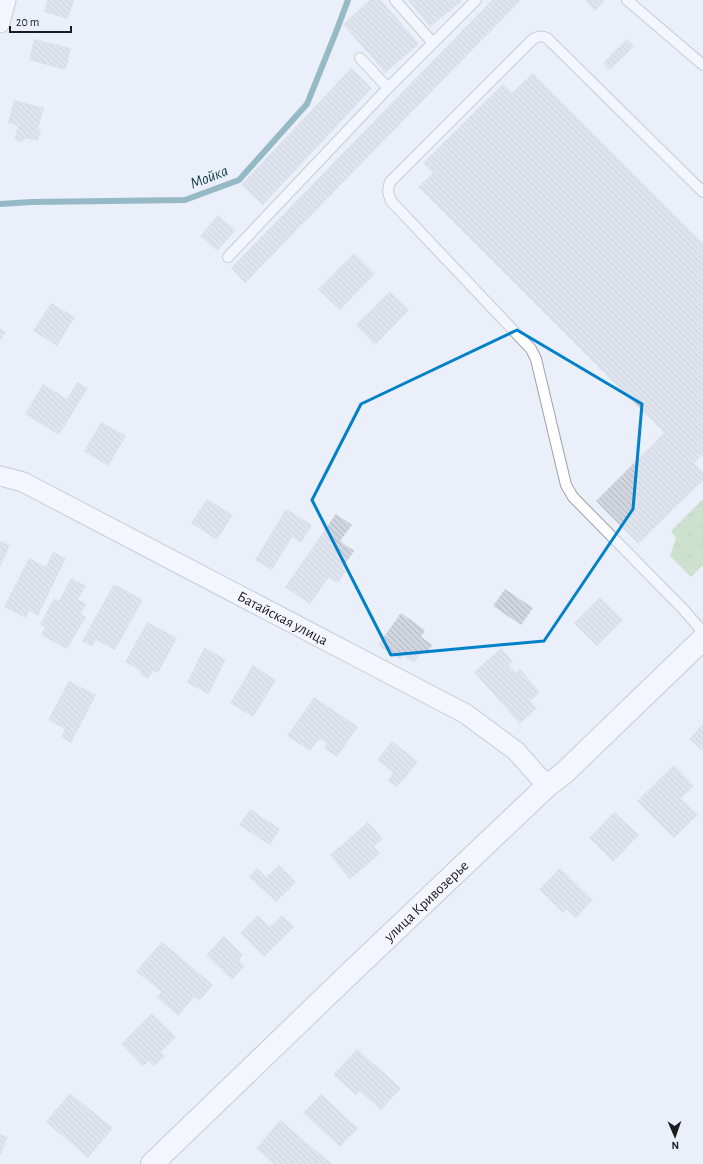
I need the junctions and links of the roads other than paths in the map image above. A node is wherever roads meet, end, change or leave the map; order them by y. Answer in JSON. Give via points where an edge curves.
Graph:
{"nodes":[{"id":1,"x":6,"y":0,"type":"edge"},
{"id":2,"x":395,"y":0,"type":"edge"},
{"id":3,"x":476,"y":0,"type":"edge"},
{"id":4,"x":627,"y":0,"type":"edge"},
{"id":5,"x":0,"y":23,"type":"edge"},
{"id":6,"x":433,"y":43,"type":"junction"},
{"id":7,"x":360,"y":58,"type":"dead end"},
{"id":8,"x":703,"y":65,"type":"edge"},
{"id":9,"x":388,"y":88,"type":"junction"},
{"id":10,"x":703,"y":192,"type":"edge"},
{"id":11,"x":228,"y":257,"type":"dead end"},
{"id":12,"x":0,"y":476,"type":"edge"},
{"id":13,"x":703,"y":632,"type":"edge"},
{"id":14,"x":703,"y":640,"type":"edge"},
{"id":15,"x":547,"y":786,"type":"junction"},
{"id":16,"x":152,"y":1164,"type":"edge"}],
"edges":[{"from":1,"to":5,"type":"street"},
{"from":2,"to":6,"type":"lane"},
{"from":3,"to":6,"type":"lane"},
{"from":4,"to":8,"type":"lane"},
{"from":6,"to":9,"type":"lane"},
{"from":7,"to":9,"type":"lane"},
{"from":9,"to":11,"type":"lane"},
{"from":10,"to":13,"type":"lane","via":[[547,38],[542,36],[533,39],[390,182],[388,188],[391,201],[534,354],[566,485],[572,497]]},
{"from":12,"to":15,"type":"street","name":"Батайская улица","via":[[23,482],[466,714],[516,751]]},
{"from":14,"to":15,"type":"main road","name":"улица Кривозерье","via":[[564,773]]},
{"from":15,"to":16,"type":"main road","name":"улица Кривозерье"}]}
